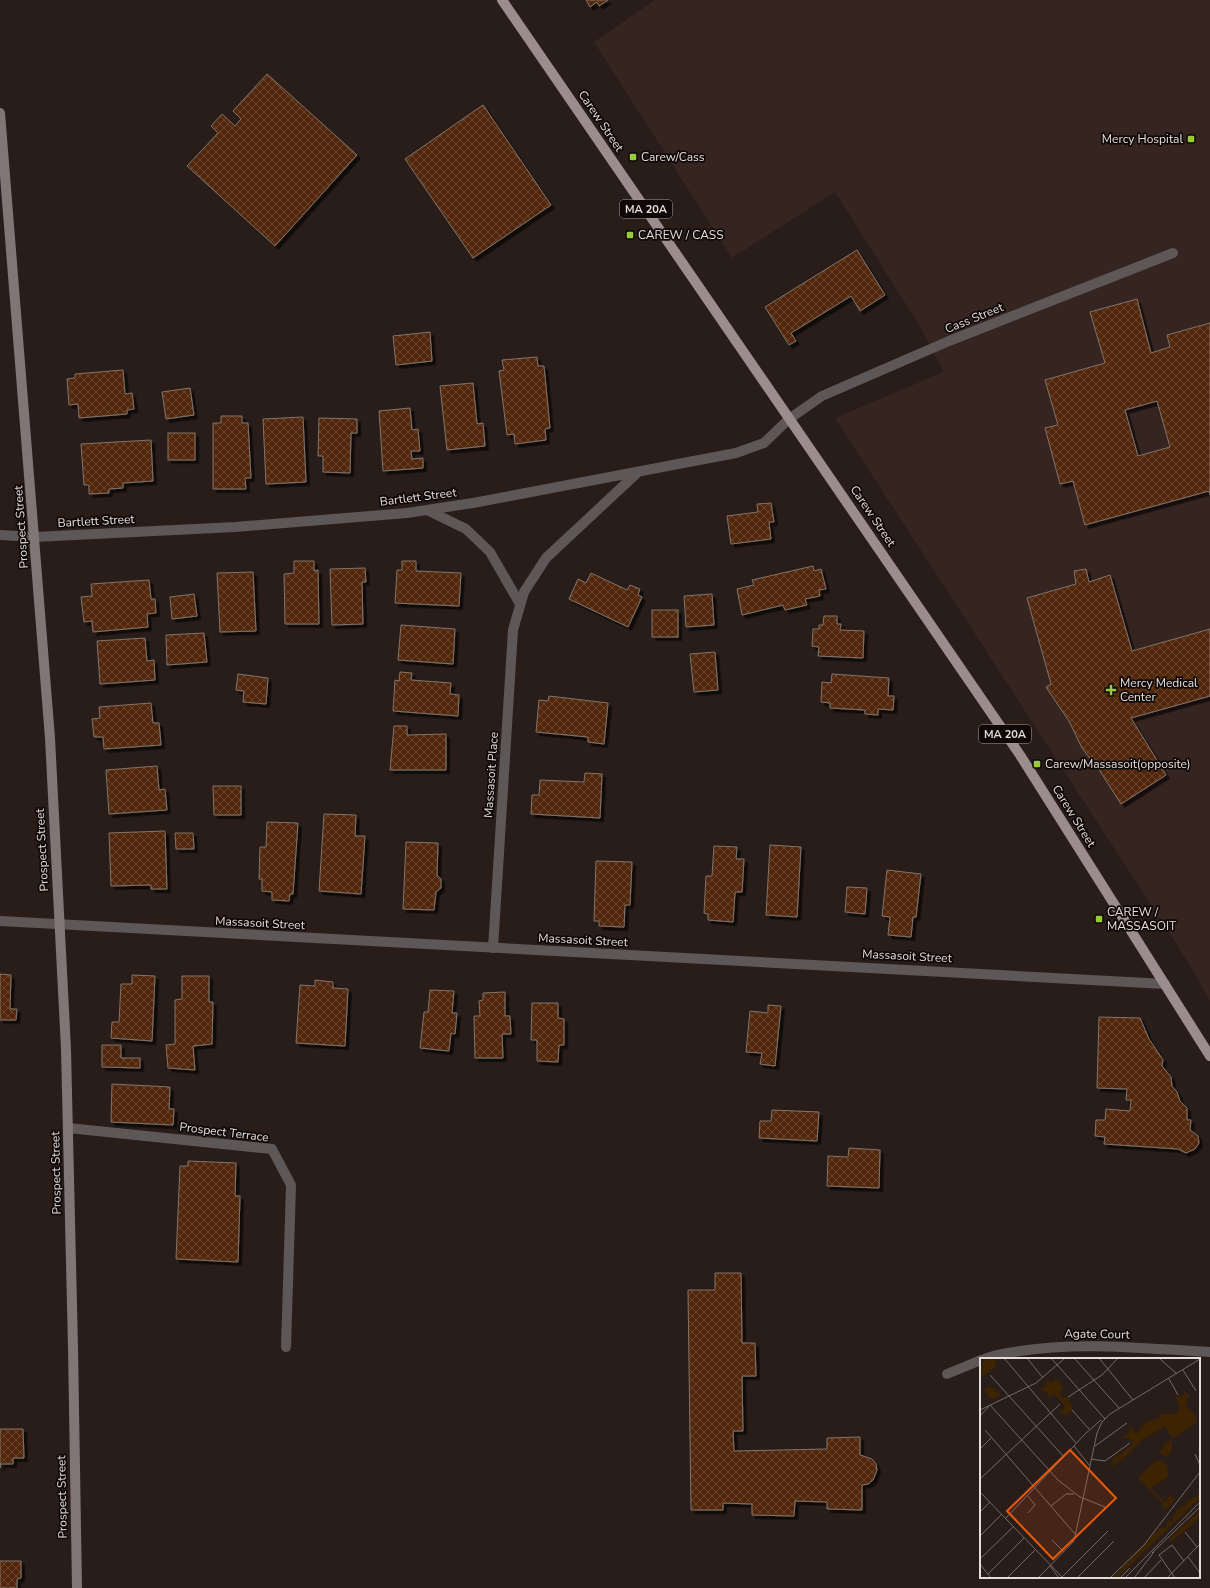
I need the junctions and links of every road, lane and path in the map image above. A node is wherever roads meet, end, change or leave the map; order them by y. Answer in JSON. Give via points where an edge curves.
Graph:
{"nodes":[{"id":1,"x":502,"y":0,"type":"edge"},
{"id":2,"x":0,"y":113,"type":"edge"},
{"id":3,"x":2,"y":163,"type":"edge"},
{"id":4,"x":1174,"y":253,"type":"dead end"},
{"id":5,"x":789,"y":419,"type":"junction"},
{"id":6,"x":638,"y":472,"type":"junction"},
{"id":7,"x":427,"y":510,"type":"junction"},
{"id":8,"x":0,"y":535,"type":"edge"},
{"id":9,"x":35,"y":537,"type":"junction"},
{"id":10,"x":520,"y":604,"type":"junction"},
{"id":11,"x":0,"y":921,"type":"edge"},
{"id":12,"x":59,"y":925,"type":"junction"},
{"id":13,"x":493,"y":948,"type":"junction"},
{"id":14,"x":1165,"y":984,"type":"junction"},
{"id":15,"x":1210,"y":1056,"type":"edge"},
{"id":16,"x":68,"y":1128,"type":"junction"},
{"id":17,"x":286,"y":1347,"type":"dead end"},
{"id":18,"x":1210,"y":1352,"type":"edge"},
{"id":19,"x":987,"y":1358,"type":"edge"},
{"id":20,"x":980,"y":1360,"type":"edge"},
{"id":21,"x":947,"y":1374,"type":"dead end"},
{"id":22,"x":76,"y":1588,"type":"edge"}],
"edges":[{"from":1,"to":5,"type":"main road","name":"Carew Street","number":"MA 20A"},
{"from":2,"to":3,"type":"main road","name":"Prospect Street"},
{"from":3,"to":9,"type":"main road","name":"Prospect Street"},
{"from":4,"to":5,"type":"street","name":"Cass Street","via":[[888,367],[822,396]]},
{"from":5,"to":6,"type":"street","name":"Bartlett Street","via":[[764,443],[743,450]]},
{"from":5,"to":14,"type":"main road","name":"Carew Street","number":"MA 20A","via":[[1020,755]]},
{"from":6,"to":7,"type":"street","name":"Bartlett Street"},
{"from":6,"to":10,"type":"street","name":"Massasoit Place","via":[[546,558],[524,592]]},
{"from":7,"to":9,"type":"street","name":"Bartlett Street","via":[[235,527]]},
{"from":7,"to":10,"type":"street","via":[[466,530],[490,552]]},
{"from":8,"to":9,"type":"street","name":"Bartlett Street"},
{"from":9,"to":12,"type":"main road","name":"Prospect Street","via":[[50,738]]},
{"from":10,"to":13,"type":"street","name":"Massasoit Place","via":[[513,630]]},
{"from":11,"to":12,"type":"street","name":"Massasoit Street"},
{"from":12,"to":13,"type":"street","name":"Massasoit Street"},
{"from":12,"to":16,"type":"main road","name":"Prospect Street"},
{"from":13,"to":14,"type":"street","name":"Massasoit Street"},
{"from":14,"to":15,"type":"main road","name":"Carew Street","number":"MA 20A"},
{"from":16,"to":17,"type":"street","name":"Prospect Terrace","via":[[272,1149],[291,1186]]},
{"from":16,"to":22,"type":"main road","name":"Prospect Street"},
{"from":18,"to":19,"type":"street","name":"Agate Court","via":[[1078,1345],[1044,1347]]},
{"from":20,"to":21,"type":"street"}]}
